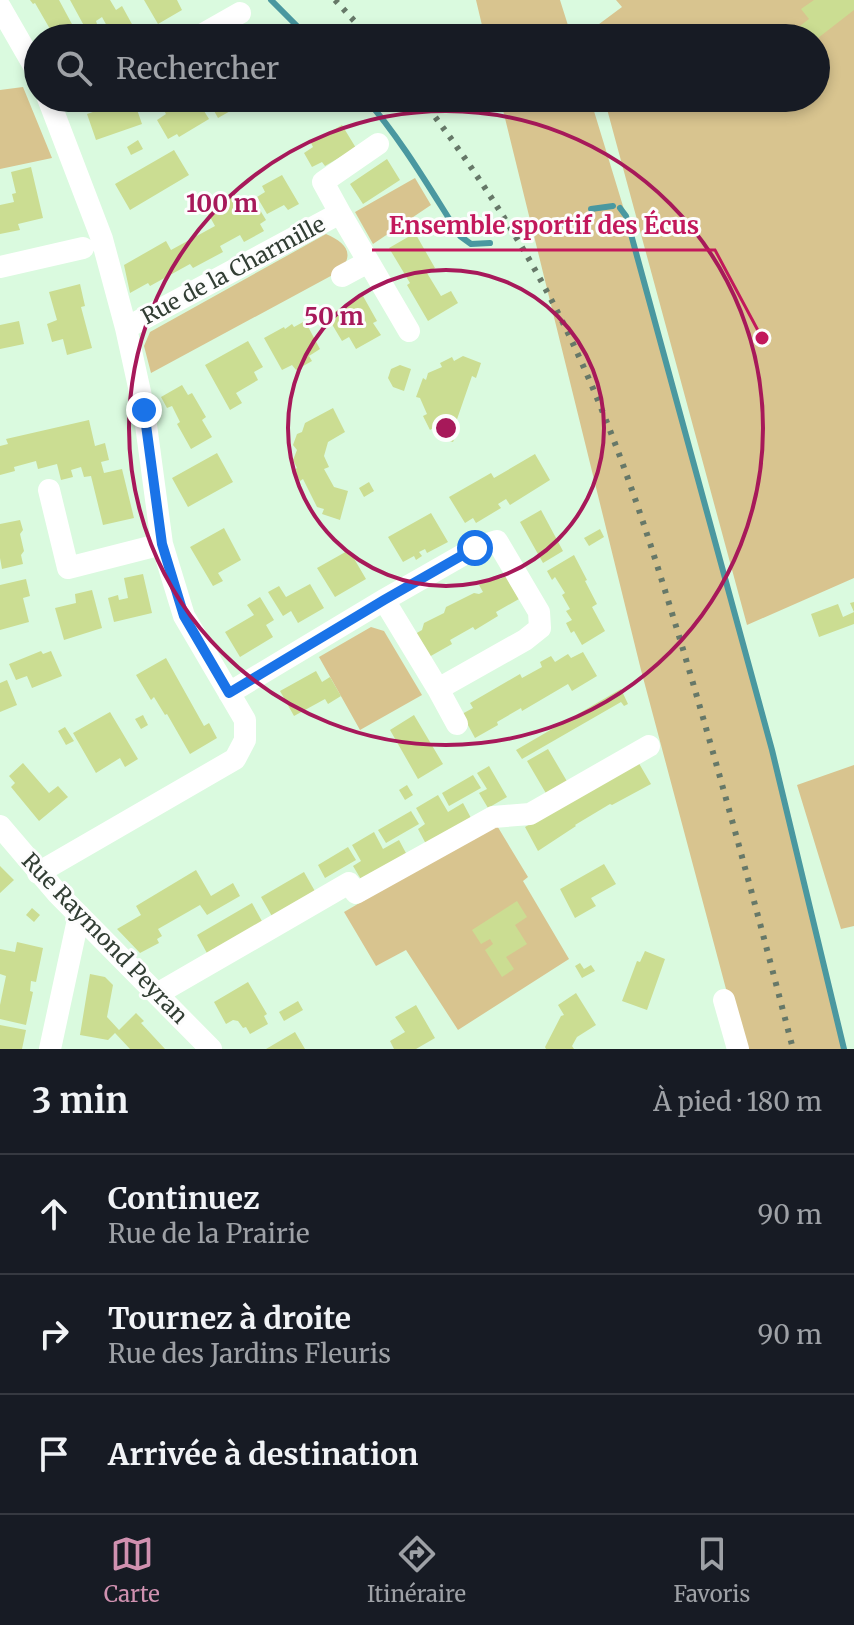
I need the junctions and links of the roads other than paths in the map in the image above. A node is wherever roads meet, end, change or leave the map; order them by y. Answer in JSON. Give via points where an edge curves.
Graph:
{"nodes":[{"id":1,"x":0,"y":7,"type":"edge"},
{"id":2,"x":240,"y":13,"type":"dead end"},
{"id":3,"x":221,"y":24,"type":"edge"},
{"id":4,"x":24,"y":49,"type":"edge"},
{"id":5,"x":53,"y":112,"type":"edge"},
{"id":6,"x":378,"y":144,"type":"dead end"},
{"id":7,"x":340,"y":213,"type":"junction"},
{"id":8,"x":83,"y":248,"type":"dead end"},
{"id":9,"x":368,"y":262,"type":"junction"},
{"id":10,"x":0,"y":267,"type":"edge"},
{"id":11,"x":342,"y":276,"type":"dead end"},
{"id":12,"x":126,"y":328,"type":"junction"},
{"id":13,"x":409,"y":331,"type":"dead end"},
{"id":14,"x":49,"y":490,"type":"dead end"},
{"id":15,"x":162,"y":544,"type":"junction"},
{"id":16,"x":384,"y":600,"type":"junction"},
{"id":17,"x":438,"y":689,"type":"junction"},
{"id":18,"x":229,"y":693,"type":"junction"},
{"id":19,"x":457,"y":724,"type":"dead end"},
{"id":20,"x":649,"y":746,"type":"dead end"},
{"id":21,"x":0,"y":826,"type":"edge"},
{"id":22,"x":38,"y":873,"type":"junction"},
{"id":23,"x":79,"y":915,"type":"junction"},
{"id":24,"x":157,"y":994,"type":"junction"},
{"id":25,"x":724,"y":1000,"type":"dead end"},
{"id":26,"x":50,"y":1049,"type":"edge"},
{"id":27,"x":211,"y":1049,"type":"edge"},
{"id":28,"x":738,"y":1049,"type":"edge"}],
"edges":[{"from":1,"to":4,"type":"street"},
{"from":2,"to":3,"type":"street"},
{"from":5,"to":12,"type":"street","via":[[102,239]]},
{"from":6,"to":7,"type":"street","name":"Rue de la Charmille","via":[[323,182]]},
{"from":7,"to":9,"type":"street","name":"Rue de la Charmille"},
{"from":7,"to":12,"type":"street","name":"Rue de la Charmille"},
{"from":8,"to":10,"type":"street"},
{"from":9,"to":11,"type":"street"},
{"from":9,"to":13,"type":"street","name":"Rue de la Charmille"},
{"from":12,"to":15,"type":"street","via":[[144,410]]},
{"from":14,"to":15,"type":"street","via":[[68,568]]},
{"from":15,"to":18,"type":"street","via":[[184,616]]},
{"from":16,"to":17,"type":"street"},
{"from":16,"to":17,"type":"street","via":[[497,541],[539,612],[540,628]]},
{"from":16,"to":18,"type":"street"},
{"from":17,"to":19,"type":"street"},
{"from":18,"to":22,"type":"street","via":[[245,720],[245,740],[235,759]]},
{"from":20,"to":24,"type":"street","via":[[530,814],[493,817],[356,893],[349,883]]},
{"from":21,"to":22,"type":"street","name":"Rue Raymond Peyran"},
{"from":22,"to":23,"type":"street","name":"Rue Raymond Peyran"},
{"from":23,"to":24,"type":"street","name":"Rue Raymond Peyran"},
{"from":23,"to":26,"type":"street"},
{"from":24,"to":27,"type":"street","name":"Rue Raymond Peyran"},
{"from":25,"to":28,"type":"street"}]}
